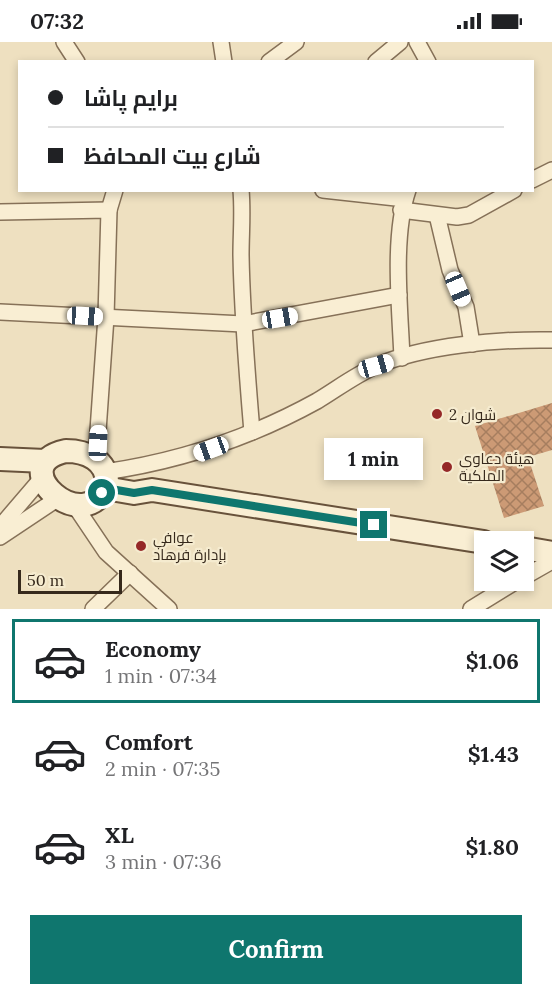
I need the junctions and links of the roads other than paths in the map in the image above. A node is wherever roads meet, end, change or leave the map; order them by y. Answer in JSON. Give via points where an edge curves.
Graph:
{"nodes":[{"id":1,"x":64,"y":42,"type":"edge"},
{"id":2,"x":221,"y":42,"type":"edge"},
{"id":3,"x":296,"y":42,"type":"edge"},
{"id":4,"x":400,"y":42,"type":"edge"},
{"id":5,"x":417,"y":42,"type":"edge"},
{"id":6,"x":76,"y":60,"type":"edge"},
{"id":7,"x":225,"y":60,"type":"edge"},
{"id":8,"x":272,"y":60,"type":"edge"},
{"id":9,"x":378,"y":60,"type":"edge"},
{"id":10,"x":427,"y":60,"type":"edge"},
{"id":11,"x":552,"y":170,"type":"edge"},
{"id":12,"x":534,"y":179,"type":"edge"},
{"id":13,"x":114,"y":192,"type":"edge"},
{"id":14,"x":241,"y":192,"type":"edge"},
{"id":15,"x":339,"y":192,"type":"edge"},
{"id":16,"x":510,"y":192,"type":"edge"},
{"id":17,"x":405,"y":200,"type":"edge"},
{"id":18,"x":109,"y":210,"type":"junction"},
{"id":19,"x":0,"y":212,"type":"edge"},
{"id":20,"x":437,"y":216,"type":"junction"},
{"id":21,"x":399,"y":295,"type":"junction"},
{"id":22,"x":0,"y":312,"type":"edge"},
{"id":23,"x":106,"y":317,"type":"junction"},
{"id":24,"x":243,"y":324,"type":"junction"},
{"id":25,"x":552,"y":340,"type":"edge"},
{"id":26,"x":472,"y":344,"type":"junction"},
{"id":27,"x":402,"y":358,"type":"junction"},
{"id":28,"x":252,"y":432,"type":"junction"},
{"id":29,"x":0,"y":459,"type":"edge"},
{"id":30,"x":0,"y":472,"type":"edge"},
{"id":31,"x":42,"y":473,"type":"junction"},
{"id":32,"x":103,"y":473,"type":"junction"},
{"id":33,"x":65,"y":501,"type":"junction"},
{"id":34,"x":0,"y":527,"type":"edge"},
{"id":35,"x":0,"y":537,"type":"edge"},
{"id":36,"x":474,"y":540,"type":"edge"},
{"id":37,"x":534,"y":550,"type":"edge"},
{"id":38,"x":552,"y":553,"type":"edge"},
{"id":39,"x":552,"y":561,"type":"edge"},
{"id":40,"x":534,"y":572,"type":"edge"},
{"id":41,"x":130,"y":573,"type":"junction"},
{"id":42,"x":500,"y":591,"type":"edge"},
{"id":43,"x":93,"y":609,"type":"edge"},
{"id":44,"x":169,"y":609,"type":"edge"},
{"id":45,"x":471,"y":609,"type":"edge"}],
"edges":[{"from":1,"to":6,"type":"street"},
{"from":2,"to":7,"type":"street"},
{"from":3,"to":8,"type":"street"},
{"from":4,"to":9,"type":"street"},
{"from":5,"to":10,"type":"street"},
{"from":11,"to":12,"type":"street"},
{"from":13,"to":18,"type":"street"},
{"from":14,"to":24,"type":"street"},
{"from":15,"to":17,"type":"street"},
{"from":16,"to":20,"type":"street","via":[[470,215]]},
{"from":17,"to":20,"type":"street"},
{"from":17,"to":21,"type":"street"},
{"from":18,"to":19,"type":"street"},
{"from":18,"to":23,"type":"street"},
{"from":20,"to":26,"type":"street","via":[[450,270],[466,307]]},
{"from":21,"to":24,"type":"street"},
{"from":21,"to":27,"type":"street"},
{"from":22,"to":23,"type":"street"},
{"from":23,"to":24,"type":"street"},
{"from":23,"to":32,"type":"street"},
{"from":24,"to":28,"type":"street"},
{"from":25,"to":26,"type":"street"},
{"from":26,"to":27,"type":"street"},
{"from":27,"to":28,"type":"street","via":[[376,366]]},
{"from":28,"to":32,"type":"street","via":[[156,465]]},
{"from":29,"to":31,"type":"main road"},
{"from":30,"to":31,"type":"main road"},
{"from":31,"to":32,"type":"main road","via":[[54,454],[70,451],[86,453]]},
{"from":31,"to":33,"type":"main road","via":[[45,490]]},
{"from":31,"to":34,"type":"street"},
{"from":32,"to":33,"type":"main road","via":[[93,500]]},
{"from":32,"to":36,"type":"main road","via":[[134,493],[152,490]]},
{"from":33,"to":35,"type":"street"},
{"from":33,"to":41,"type":"street"},
{"from":37,"to":38,"type":"main road"},
{"from":39,"to":40,"type":"street"},
{"from":41,"to":43,"type":"street"},
{"from":41,"to":44,"type":"street"},
{"from":42,"to":45,"type":"street"}]}
